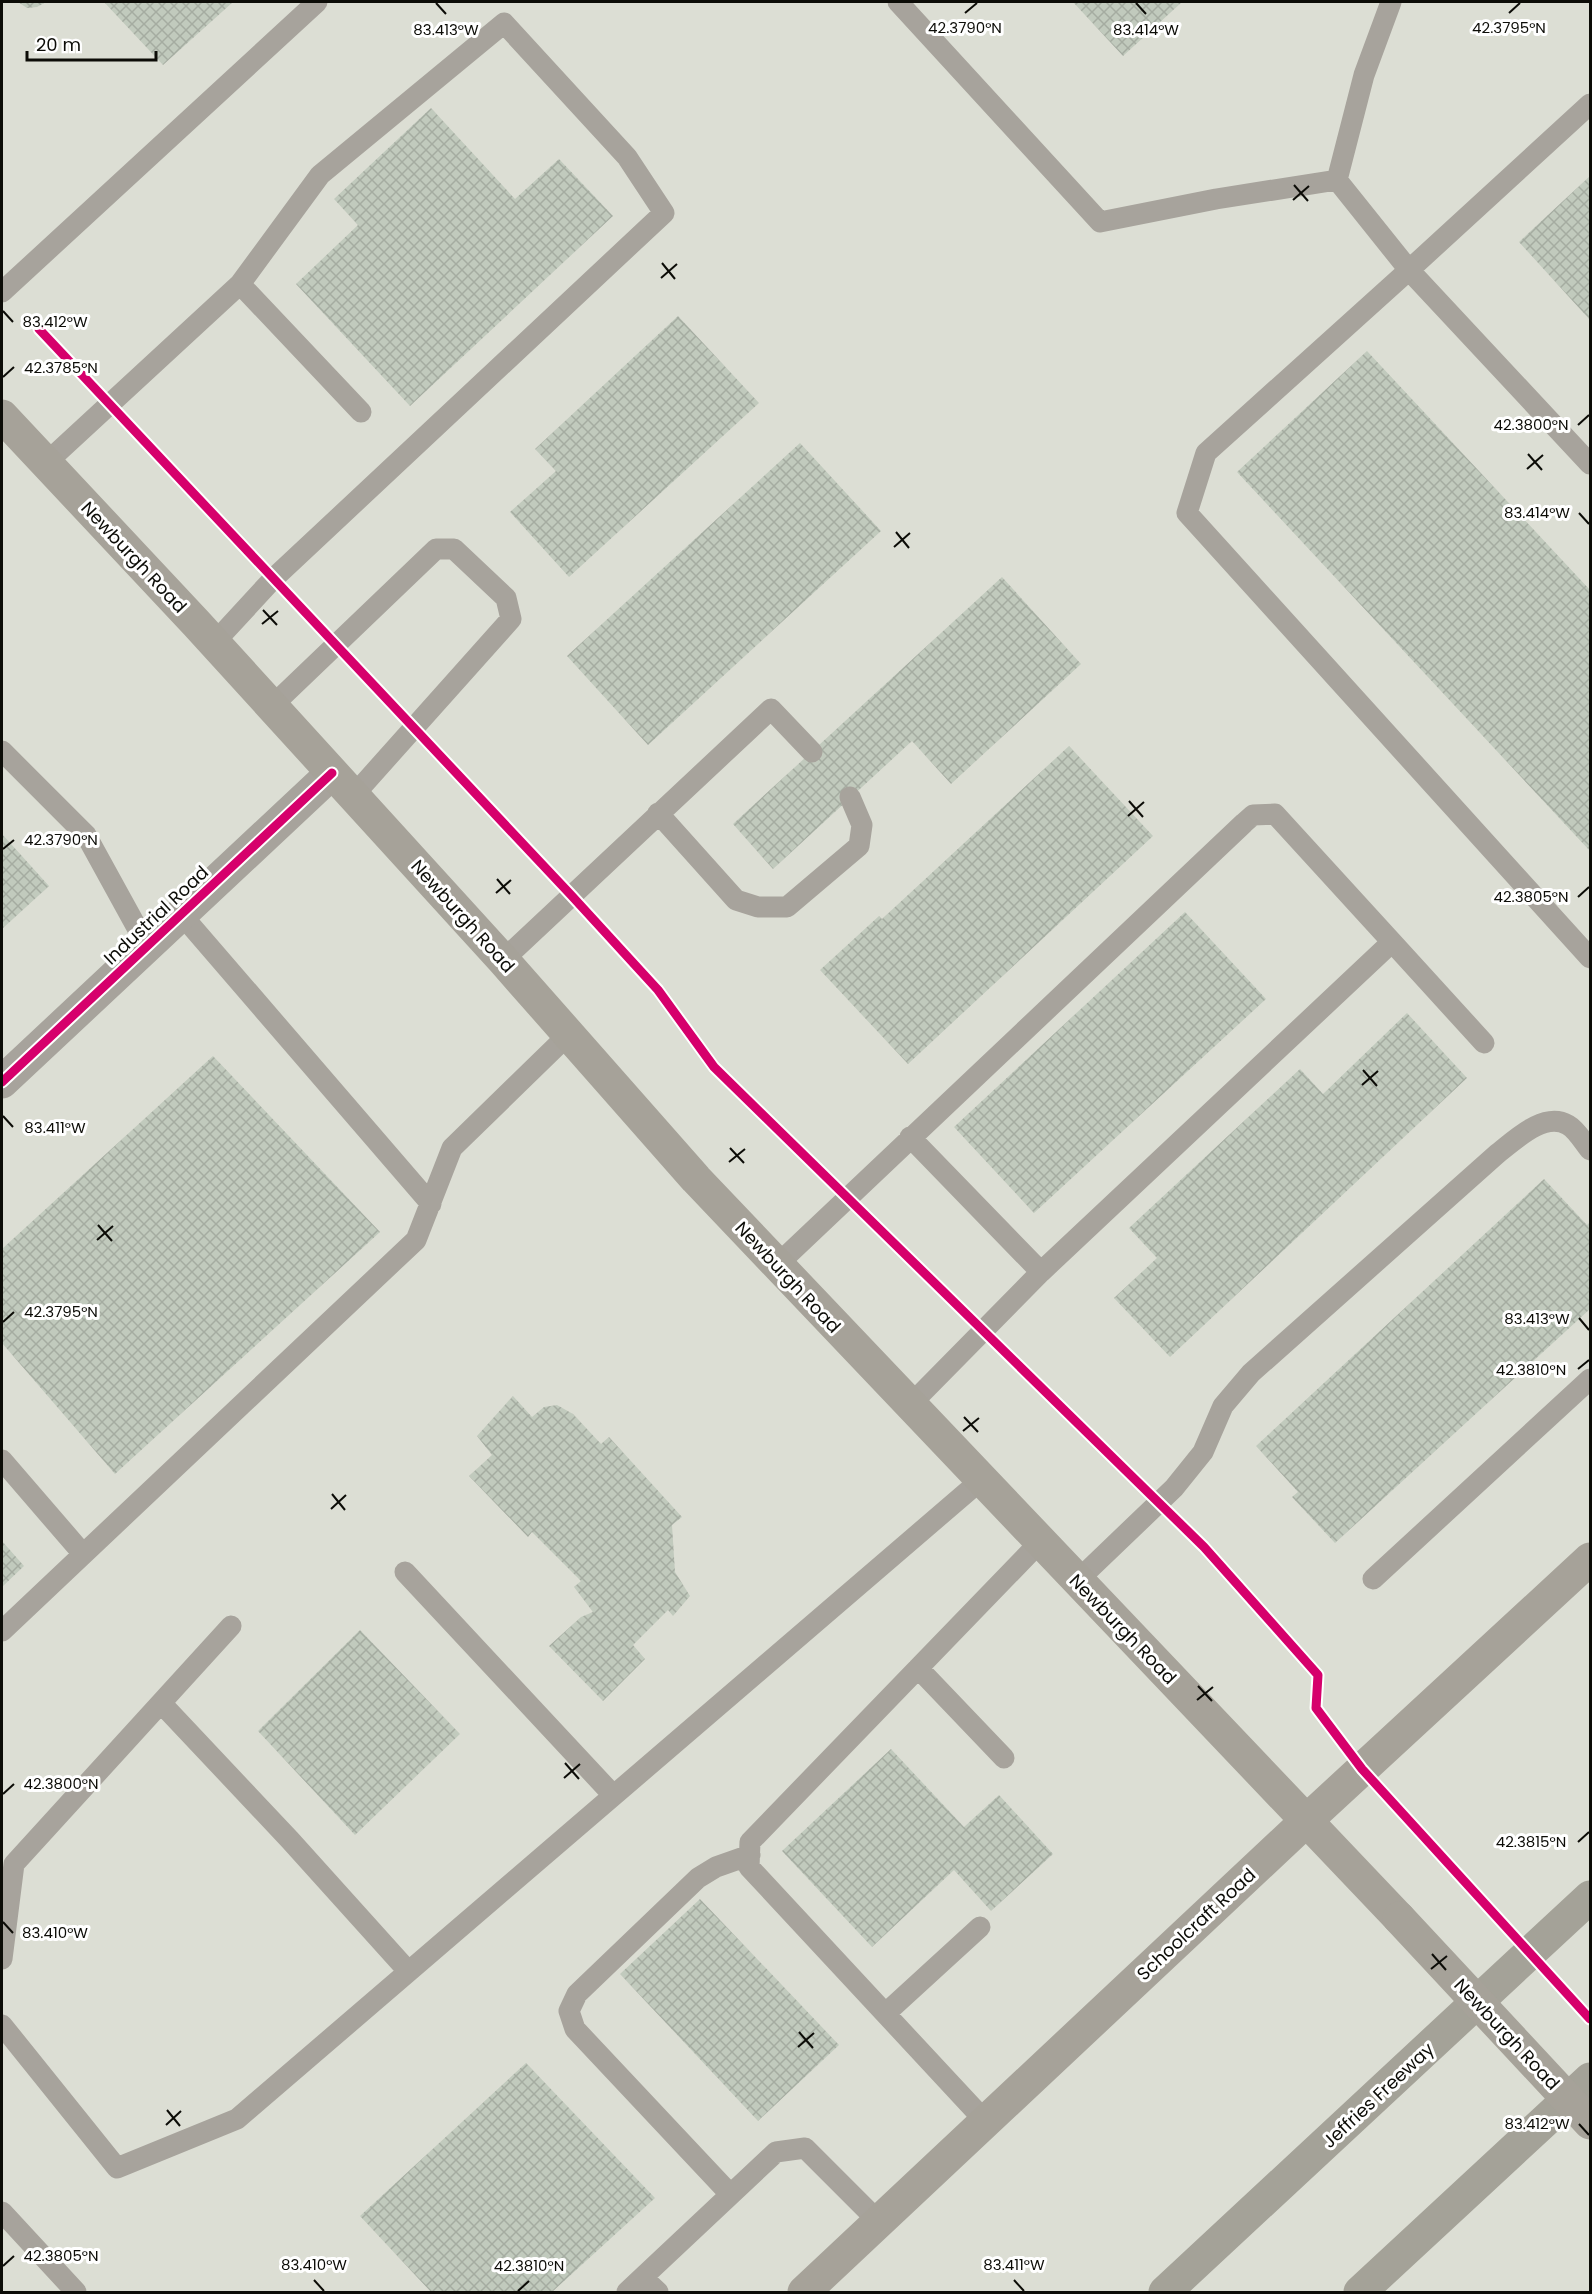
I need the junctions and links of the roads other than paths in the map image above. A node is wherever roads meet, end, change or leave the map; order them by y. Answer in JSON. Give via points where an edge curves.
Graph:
{"nodes":[{"id":1,"x":317,"y":2,"type":"edge"},
{"id":2,"x":898,"y":2,"type":"edge"},
{"id":3,"x":1391,"y":2,"type":"edge"},
{"id":4,"x":1590,"y":104,"type":"edge"},
{"id":5,"x":1337,"y":180,"type":"junction"},
{"id":6,"x":1408,"y":270,"type":"junction"},
{"id":7,"x":240,"y":284,"type":"junction"},
{"id":8,"x":2,"y":292,"type":"edge"},
{"id":9,"x":361,"y":412,"type":"dead end"},
{"id":10,"x":2,"y":416,"type":"edge"},
{"id":11,"x":46,"y":463,"type":"junction"},
{"id":12,"x":1590,"y":464,"type":"edge"},
{"id":13,"x":214,"y":643,"type":"junction"},
{"id":14,"x":272,"y":706,"type":"junction"},
{"id":15,"x":2,"y":751,"type":"edge"},
{"id":16,"x":812,"y":752,"type":"dead end"},
{"id":17,"x":343,"y":784,"type":"junction"},
{"id":18,"x":850,"y":797,"type":"dead end"},
{"id":19,"x":658,"y":813,"type":"junction"},
{"id":20,"x":181,"y":914,"type":"junction"},
{"id":21,"x":1392,"y":942,"type":"junction"},
{"id":22,"x":147,"y":946,"type":"junction"},
{"id":23,"x":1590,"y":958,"type":"edge"},
{"id":24,"x":503,"y":960,"type":"junction"},
{"id":25,"x":569,"y":1034,"type":"junction"},
{"id":26,"x":1484,"y":1043,"type":"dead end"},
{"id":27,"x":2,"y":1082,"type":"edge"},
{"id":28,"x":910,"y":1137,"type":"junction"},
{"id":29,"x":1590,"y":1150,"type":"edge"},
{"id":30,"x":431,"y":1204,"type":"junction"},
{"id":31,"x":777,"y":1265,"type":"junction"},
{"id":32,"x":1041,"y":1272,"type":"junction"},
{"id":33,"x":1590,"y":1379,"type":"edge"},
{"id":34,"x":910,"y":1405,"type":"junction"},
{"id":35,"x":2,"y":1460,"type":"edge"},
{"id":36,"x":981,"y":1480,"type":"junction"},
{"id":37,"x":1040,"y":1542,"type":"junction"},
{"id":38,"x":83,"y":1554,"type":"junction"},
{"id":39,"x":1590,"y":1559,"type":"edge"},
{"id":40,"x":405,"y":1572,"type":"dead end"},
{"id":41,"x":1373,"y":1579,"type":"dead end"},
{"id":42,"x":1077,"y":1581,"type":"junction"},
{"id":43,"x":231,"y":1626,"type":"dead end"},
{"id":44,"x":2,"y":1631,"type":"edge"},
{"id":45,"x":918,"y":1668,"type":"junction"},
{"id":46,"x":161,"y":1703,"type":"junction"},
{"id":47,"x":1004,"y":1758,"type":"dead end"},
{"id":48,"x":613,"y":1795,"type":"junction"},
{"id":49,"x":1306,"y":1821,"type":"junction"},
{"id":50,"x":750,"y":1855,"type":"junction"},
{"id":51,"x":1590,"y":1897,"type":"edge"},
{"id":52,"x":980,"y":1927,"type":"dead end"},
{"id":53,"x":2,"y":1959,"type":"edge"},
{"id":54,"x":408,"y":1971,"type":"junction"},
{"id":55,"x":886,"y":2013,"type":"junction"},
{"id":56,"x":2,"y":2025,"type":"edge"},
{"id":57,"x":1590,"y":2079,"type":"edge"},
{"id":58,"x":986,"y":2122,"type":"junction"},
{"id":59,"x":1590,"y":2123,"type":"edge"},
{"id":60,"x":730,"y":2194,"type":"junction"},
{"id":61,"x":2,"y":2212,"type":"edge"},
{"id":62,"x":879,"y":2222,"type":"junction"},
{"id":63,"x":650,"y":2285,"type":"edge"},
{"id":64,"x":76,"y":2292,"type":"edge"},
{"id":65,"x":627,"y":2292,"type":"edge"},
{"id":66,"x":804,"y":2292,"type":"edge"},
{"id":67,"x":1165,"y":2292,"type":"edge"},
{"id":68,"x":1360,"y":2292,"type":"edge"}],
"edges":[{"from":1,"to":8,"type":"lane"},
{"from":2,"to":5,"type":"lane","via":[[1100,222]]},
{"from":3,"to":5,"type":"lane","via":[[1364,75]]},
{"from":4,"to":6,"type":"lane"},
{"from":5,"to":6,"type":"lane"},
{"from":6,"to":12,"type":"lane"},
{"from":6,"to":23,"type":"lane","via":[[1206,453],[1187,513]]},
{"from":7,"to":9,"type":"lane"},
{"from":7,"to":11,"type":"lane"},
{"from":7,"to":13,"type":"lane","via":[[321,175],[504,23],[627,157],[664,213],[290,563]]},
{"from":10,"to":11,"type":"main road","name":"Newburgh Road"},
{"from":11,"to":13,"type":"main road","name":"Newburgh Road"},
{"from":13,"to":14,"type":"main road","name":"Newburgh Road"},
{"from":14,"to":17,"type":"main road","name":"Newburgh Road"},
{"from":14,"to":17,"type":"lane","via":[[436,549],[454,549],[506,598],[511,619]]},
{"from":15,"to":22,"type":"lane","via":[[86,835]]},
{"from":16,"to":19,"type":"lane","via":[[771,709]]},
{"from":17,"to":20,"type":"street","name":"Industrial Road"},
{"from":17,"to":24,"type":"main road","name":"Newburgh Road"},
{"from":18,"to":19,"type":"lane","via":[[862,825],[859,846],[788,907],[758,907],[736,900]]},
{"from":19,"to":24,"type":"lane"},
{"from":20,"to":22,"type":"street","name":"Industrial Road"},
{"from":20,"to":30,"type":"lane"},
{"from":21,"to":26,"type":"lane"},
{"from":21,"to":28,"type":"lane","via":[[1275,814],[1253,815]]},
{"from":21,"to":32,"type":"lane"},
{"from":22,"to":27,"type":"street","name":"Industrial Road"},
{"from":24,"to":25,"type":"main road","name":"Newburgh Road"},
{"from":25,"to":30,"type":"lane","via":[[452,1148]]},
{"from":25,"to":31,"type":"main road","name":"Newburgh Road"},
{"from":28,"to":31,"type":"lane"},
{"from":28,"to":32,"type":"lane"},
{"from":29,"to":42,"type":"lane","via":[[1569,1125],[1550,1120],[1497,1154],[1251,1373],[1223,1406],[1203,1452],[1174,1488]]},
{"from":30,"to":38,"type":"lane","via":[[416,1240]]},
{"from":31,"to":34,"type":"main road","name":"Newburgh Road"},
{"from":32,"to":34,"type":"lane"},
{"from":33,"to":41,"type":"lane"},
{"from":34,"to":36,"type":"main road","name":"Newburgh Road"},
{"from":35,"to":38,"type":"lane"},
{"from":36,"to":37,"type":"main road","name":"Newburgh Road"},
{"from":36,"to":48,"type":"lane"},
{"from":37,"to":42,"type":"main road","name":"Newburgh Road"},
{"from":37,"to":45,"type":"lane"},
{"from":38,"to":44,"type":"lane"},
{"from":39,"to":49,"type":"main road","name":"Schoolcraft Road"},
{"from":40,"to":48,"type":"lane"},
{"from":42,"to":49,"type":"main road","name":"Newburgh Road"},
{"from":43,"to":46,"type":"lane"},
{"from":45,"to":47,"type":"lane"},
{"from":45,"to":50,"type":"lane","via":[[750,1842]]},
{"from":46,"to":53,"type":"lane","via":[[14,1864]]},
{"from":46,"to":54,"type":"lane"},
{"from":48,"to":54,"type":"lane"},
{"from":49,"to":58,"type":"main road","name":"Schoolcraft Road"},
{"from":49,"to":59,"type":"main road","name":"Newburgh Road","bridge":true},
{"from":50,"to":55,"type":"lane","via":[[749,1867]]},
{"from":50,"to":60,"type":"lane","via":[[698,1878],[577,1994],[569,2011],[574,2029]]},
{"from":51,"to":67,"type":"highway","name":"Jeffries Freeway"},
{"from":52,"to":55,"type":"lane"},
{"from":54,"to":56,"type":"lane","via":[[237,2119],[117,2168]]},
{"from":55,"to":58,"type":"lane"},
{"from":57,"to":68,"type":"highway"},
{"from":58,"to":62,"type":"main road","name":"Schoolcraft Road"},
{"from":60,"to":62,"type":"lane","via":[[776,2152],[805,2148]]},
{"from":60,"to":63,"type":"lane"},
{"from":61,"to":64,"type":"lane"},
{"from":62,"to":66,"type":"main road","name":"Schoolcraft Road"},
{"from":63,"to":65,"type":"lane"}]}
